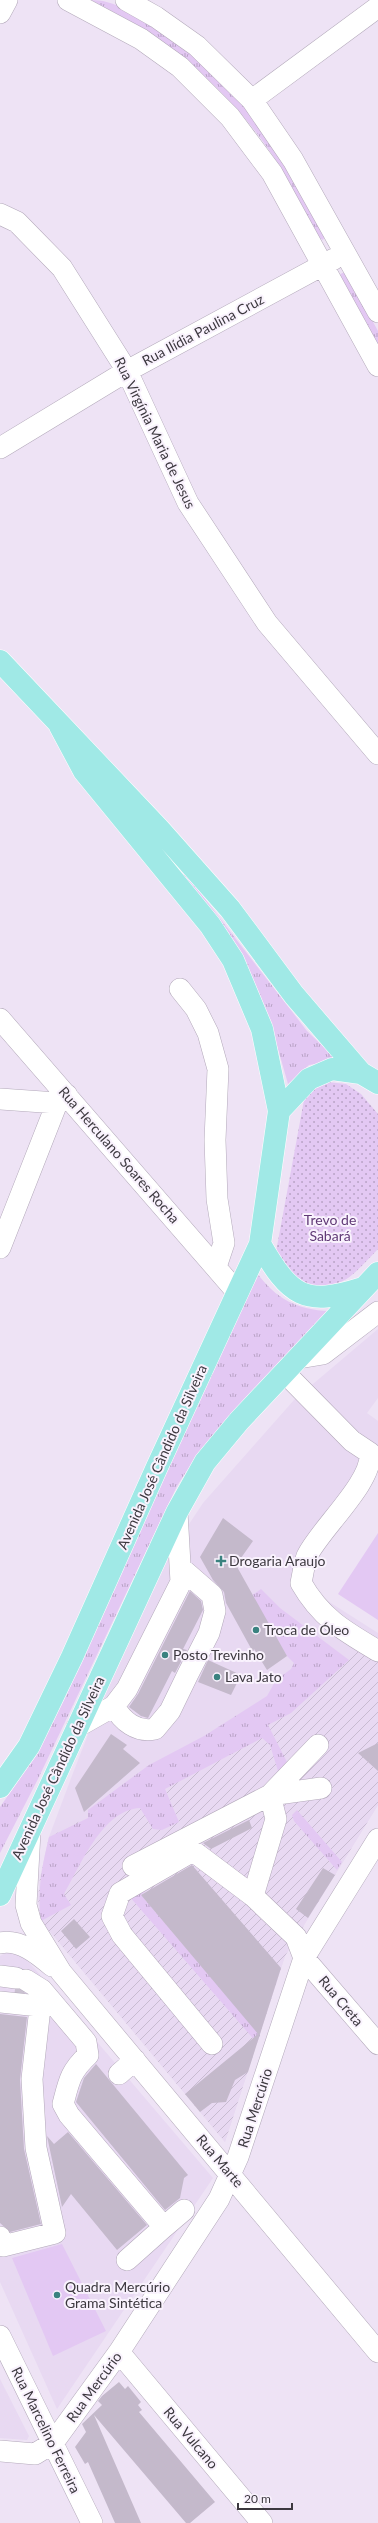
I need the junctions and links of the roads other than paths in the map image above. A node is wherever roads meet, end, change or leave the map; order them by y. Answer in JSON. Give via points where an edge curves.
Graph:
{"nodes":[{"id":1,"x":7,"y":0,"type":"edge"},
{"id":2,"x":68,"y":0,"type":"edge"},
{"id":3,"x":126,"y":0,"type":"edge"},
{"id":4,"x":378,"y":7,"type":"edge"},
{"id":5,"x":0,"y":13,"type":"edge"},
{"id":6,"x":252,"y":100,"type":"junction"},
{"id":7,"x":0,"y":214,"type":"edge"},
{"id":8,"x":345,"y":252,"type":"junction"},
{"id":9,"x":323,"y":265,"type":"junction"},
{"id":10,"x":378,"y":312,"type":"edge"},
{"id":11,"x":378,"y":366,"type":"edge"},
{"id":12,"x":127,"y":372,"type":"junction"},
{"id":13,"x":0,"y":448,"type":"edge"},
{"id":14,"x":4,"y":670,"type":"edge"},
{"id":15,"x":60,"y":726,"type":"junction"},
{"id":16,"x":378,"y":754,"type":"edge"},
{"id":17,"x":180,"y":989,"type":"dead end"},
{"id":18,"x":0,"y":1019,"type":"edge"},
{"id":19,"x":372,"y":1081,"type":"edge"},
{"id":20,"x":0,"y":1099,"type":"edge"},
{"id":21,"x":62,"y":1099,"type":"junction"},
{"id":22,"x":279,"y":1111,"type":"junction"},
{"id":23,"x":260,"y":1244,"type":"junction"},
{"id":24,"x":0,"y":1248,"type":"edge"},
{"id":25,"x":216,"y":1267,"type":"junction"},
{"id":26,"x":371,"y":1280,"type":"edge"},
{"id":27,"x":237,"y":1292,"type":"junction"},
{"id":28,"x":378,"y":1312,"type":"edge"},
{"id":29,"x":292,"y":1365,"type":"junction"},
{"id":30,"x":177,"y":1512,"type":"junction"},
{"id":31,"x":181,"y":1568,"type":"junction"},
{"id":32,"x":378,"y":1651,"type":"edge"},
{"id":33,"x":114,"y":1706,"type":"junction"},
{"id":34,"x":77,"y":1727,"type":"junction"},
{"id":35,"x":318,"y":1745,"type":"dead end"},
{"id":36,"x":0,"y":1787,"type":"edge"},
{"id":37,"x":321,"y":1788,"type":"dead end"},
{"id":38,"x":270,"y":1794,"type":"junction"},
{"id":39,"x":30,"y":1829,"type":"junction"},
{"id":40,"x":378,"y":1839,"type":"edge"},
{"id":41,"x":133,"y":1866,"type":"dead end"},
{"id":42,"x":0,"y":1895,"type":"edge"},
{"id":43,"x":253,"y":1896,"type":"junction"},
{"id":44,"x":0,"y":1943,"type":"edge"},
{"id":45,"x":304,"y":1958,"type":"junction"},
{"id":46,"x":61,"y":1972,"type":"junction"},
{"id":47,"x":20,"y":1988,"type":"edge"},
{"id":48,"x":212,"y":2044,"type":"dead end"},
{"id":49,"x":378,"y":2044,"type":"edge"},
{"id":50,"x":135,"y":2060,"type":"junction"},
{"id":51,"x":119,"y":2074,"type":"dead end"},
{"id":52,"x":230,"y":2173,"type":"junction"},
{"id":53,"x":184,"y":2210,"type":"dead end"},
{"id":54,"x":164,"y":2227,"type":"junction"},
{"id":55,"x":0,"y":2237,"type":"edge"},
{"id":56,"x":127,"y":2260,"type":"dead end"},
{"id":57,"x":0,"y":2336,"type":"edge"},
{"id":58,"x":119,"y":2352,"type":"junction"},
{"id":59,"x":378,"y":2352,"type":"edge"},
{"id":60,"x":53,"y":2443,"type":"junction"},
{"id":61,"x":0,"y":2451,"type":"edge"},
{"id":62,"x":92,"y":2523,"type":"edge"},
{"id":63,"x":262,"y":2523,"type":"edge"}],
"edges":[{"from":1,"to":5,"type":"street"},
{"from":2,"to":9,"type":"street","via":[[142,39],[180,67],[230,117],[272,173]]},
{"from":3,"to":6,"type":"street","via":[[156,17],[197,46]]},
{"from":4,"to":6,"type":"street"},
{"from":6,"to":8,"type":"street","via":[[293,160]]},
{"from":7,"to":12,"type":"street","name":"Rua Virgínia Maria de Jesus","via":[[17,222],[62,268]]},
{"from":8,"to":9,"type":"street","name":"Rua Ilídia Paulina Cruz"},
{"from":8,"to":10,"type":"street"},
{"from":9,"to":11,"type":"street"},
{"from":9,"to":12,"type":"street","name":"Rua Ilídia Paulina Cruz"},
{"from":12,"to":13,"type":"street","name":"Rua Ilídia Paulina Cruz"},
{"from":12,"to":16,"type":"street","name":"Rua Virgínia Maria de Jesus","via":[[192,510],[267,623]]},
{"from":14,"to":15,"type":"main road"},
{"from":15,"to":19,"type":"main road","via":[[159,828],[225,904],[294,995]]},
{"from":15,"to":22,"type":"main road","name":"Avenida José Cândido da Silveira","via":[[84,771],[210,925],[233,960],[262,1029]]},
{"from":17,"to":25,"type":"street","via":[[196,1009],[208,1033],[218,1069],[215,1140],[217,1199],[224,1243]]},
{"from":18,"to":21,"type":"street","name":"Rua Herculano Soares Rocha"},
{"from":19,"to":22,"type":"main road","via":[[332,1069],[309,1079]]},
{"from":20,"to":21,"type":"street"},
{"from":21,"to":24,"type":"street"},
{"from":21,"to":25,"type":"street","name":"Rua Herculano Soares Rocha"},
{"from":22,"to":23,"type":"main road","name":"Avenida José Cândido da Silveira"},
{"from":23,"to":26,"type":"main road","via":[[275,1270],[290,1288],[310,1297],[335,1297]]},
{"from":23,"to":27,"type":"main road","name":"Avenida José Cândido da Silveira"},
{"from":25,"to":27,"type":"street","name":"Rua Herculano Soares Rocha"},
{"from":26,"to":29,"type":"main road","name":"Avenida José Cândido da Silveira"},
{"from":27,"to":36,"type":"main road","name":"Avenida José Cândido da Silveira","via":[[72,1657],[29,1746]]},
{"from":28,"to":29,"type":"street","via":[[322,1354]]},
{"from":29,"to":30,"type":"main road","name":"Avenida José Cândido da Silveira","via":[[205,1462]]},
{"from":29,"to":32,"type":"street","via":[[352,1441],[370,1453],[371,1462],[307,1556],[301,1583],[312,1603],[323,1615]]},
{"from":30,"to":31,"type":"street"},
{"from":30,"to":34,"type":"main road","name":"Avenida José Cândido da Silveira"},
{"from":31,"to":33,"type":"street","via":[[181,1582],[127,1689]]},
{"from":31,"to":33,"type":"street","via":[[212,1595],[216,1611],[209,1633],[170,1711],[155,1730],[145,1732],[121,1719]]},
{"from":33,"to":34,"type":"street"},
{"from":34,"to":39,"type":"main road","name":"Avenida José Cândido da Silveira"},
{"from":35,"to":38,"type":"street"},
{"from":37,"to":38,"type":"street"},
{"from":38,"to":41,"type":"street"},
{"from":38,"to":43,"type":"street","via":[[276,1819]]},
{"from":39,"to":42,"type":"main road","name":"Avenida José Cândido da Silveira"},
{"from":39,"to":46,"type":"street","name":"Rua Marte","via":[[26,1905],[31,1923]]},
{"from":40,"to":45,"type":"street","name":"Rua Mercúrio"},
{"from":43,"to":45,"type":"street","name":"Rua Creta","via":[[296,1937]]},
{"from":43,"to":48,"type":"street","name":"Rua Creta","via":[[193,1851],[120,1893],[112,1916],[122,1935]]},
{"from":44,"to":46,"type":"street","name":"Rua Marte","via":[[33,1950]]},
{"from":45,"to":49,"type":"street","name":"Rua Creta"},
{"from":45,"to":52,"type":"street","name":"Rua Mercúrio","via":[[238,2157]]},
{"from":46,"to":50,"type":"street","name":"Rua Marte"},
{"from":47,"to":54,"type":"street","via":[[86,2042],[88,2055],[74,2067],[68,2080],[63,2104],[69,2115]]},
{"from":47,"to":55,"type":"street","via":[[32,2079],[36,2148],[55,2233],[3,2246]]},
{"from":50,"to":51,"type":"street"},
{"from":50,"to":52,"type":"street","name":"Rua Marte"},
{"from":52,"to":58,"type":"street","name":"Rua Mercúrio","via":[[219,2199]]},
{"from":52,"to":59,"type":"street","name":"Rua Marte"},
{"from":53,"to":54,"type":"street"},
{"from":54,"to":56,"type":"street"},
{"from":57,"to":60,"type":"street","name":"Rua Marcelino Ferreira"},
{"from":58,"to":60,"type":"street","name":"Rua Mercúrio"},
{"from":58,"to":63,"type":"street","name":"Rua Vulcano"},
{"from":60,"to":61,"type":"street","via":[[35,2454]]},
{"from":60,"to":62,"type":"street","name":"Rua Marcelino Ferreira"}]}
